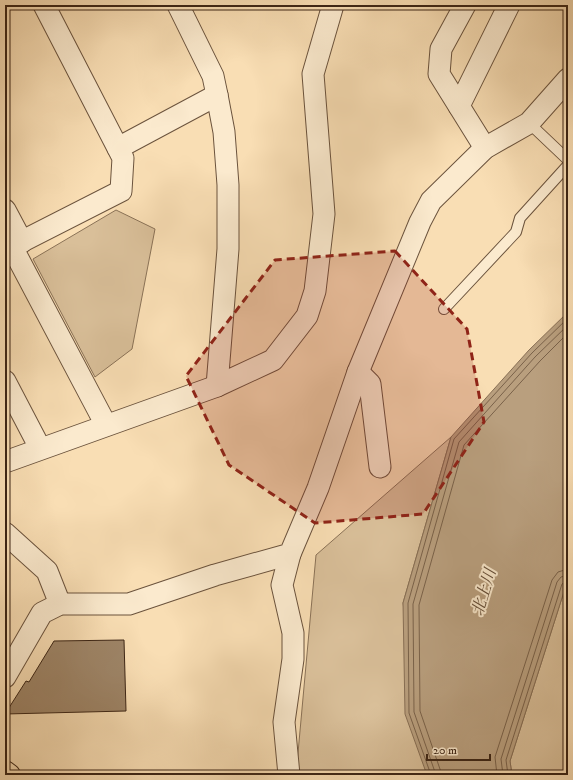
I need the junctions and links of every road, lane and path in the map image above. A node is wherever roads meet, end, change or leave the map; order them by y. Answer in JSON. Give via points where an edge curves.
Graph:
{"nodes":[{"id":1,"x":44,"y":5,"type":"edge"},
{"id":2,"x":178,"y":5,"type":"edge"},
{"id":3,"x":333,"y":5,"type":"edge"},
{"id":4,"x":465,"y":5,"type":"edge"},
{"id":5,"x":509,"y":5,"type":"edge"},
{"id":6,"x":568,"y":80,"type":"edge"},
{"id":7,"x":217,"y":95,"type":"junction"},
{"id":8,"x":459,"y":106,"type":"junction"},
{"id":9,"x":529,"y":123,"type":"junction"},
{"id":10,"x":118,"y":148,"type":"junction"},
{"id":11,"x":485,"y":148,"type":"junction"},
{"id":12,"x":568,"y":160,"type":"edge"},
{"id":13,"x":568,"y":165,"type":"edge"},
{"id":14,"x":5,"y":210,"type":"edge"},
{"id":15,"x":13,"y":246,"type":"edge"},
{"id":16,"x":444,"y":310,"type":"dead end"},
{"id":17,"x":358,"y":372,"type":"junction"},
{"id":18,"x":5,"y":381,"type":"edge"},
{"id":19,"x":217,"y":386,"type":"junction"},
{"id":20,"x":106,"y":425,"type":"junction"},
{"id":21,"x":40,"y":448,"type":"junction"},
{"id":22,"x":5,"y":462,"type":"edge"},
{"id":23,"x":380,"y":467,"type":"dead end"},
{"id":24,"x":5,"y":533,"type":"edge"},
{"id":25,"x":290,"y":554,"type":"junction"},
{"id":26,"x":60,"y":604,"type":"junction"},
{"id":27,"x":5,"y":677,"type":"edge"},
{"id":28,"x":5,"y":772,"type":"edge"},
{"id":29,"x":9,"y":775,"type":"edge"},
{"id":30,"x":289,"y":775,"type":"edge"}],
"edges":[{"from":1,"to":10,"type":"street"},
{"from":2,"to":7,"type":"street","via":[[213,76]]},
{"from":3,"to":19,"type":"street","via":[[313,74],[324,214],[315,291],[307,316],[273,360]]},
{"from":4,"to":8,"type":"street","via":[[441,50],[439,74]]},
{"from":5,"to":8,"type":"street"},
{"from":6,"to":9,"type":"street"},
{"from":7,"to":10,"type":"street"},
{"from":7,"to":19,"type":"street","via":[[224,132],[228,185],[228,249]]},
{"from":8,"to":11,"type":"street"},
{"from":9,"to":11,"type":"street"},
{"from":9,"to":12,"type":"lane"},
{"from":10,"to":15,"type":"street","via":[[123,158],[121,191]]},
{"from":11,"to":17,"type":"street","via":[[430,201]]},
{"from":13,"to":16,"type":"lane","via":[[520,218],[516,232]]},
{"from":14,"to":15,"type":"street"},
{"from":15,"to":20,"type":"street"},
{"from":17,"to":23,"type":"street","via":[[370,384]]},
{"from":17,"to":25,"type":"street","via":[[318,488]]},
{"from":18,"to":21,"type":"street"},
{"from":19,"to":20,"type":"street"},
{"from":20,"to":21,"type":"street"},
{"from":21,"to":22,"type":"street"},
{"from":24,"to":26,"type":"street","via":[[47,571]]},
{"from":25,"to":26,"type":"street","via":[[215,574],[129,604]]},
{"from":25,"to":30,"type":"street","via":[[282,585],[293,633],[293,659],[284,722]]},
{"from":26,"to":27,"type":"street","via":[[42,613]]},
{"from":28,"to":29,"type":"highway"}]}
